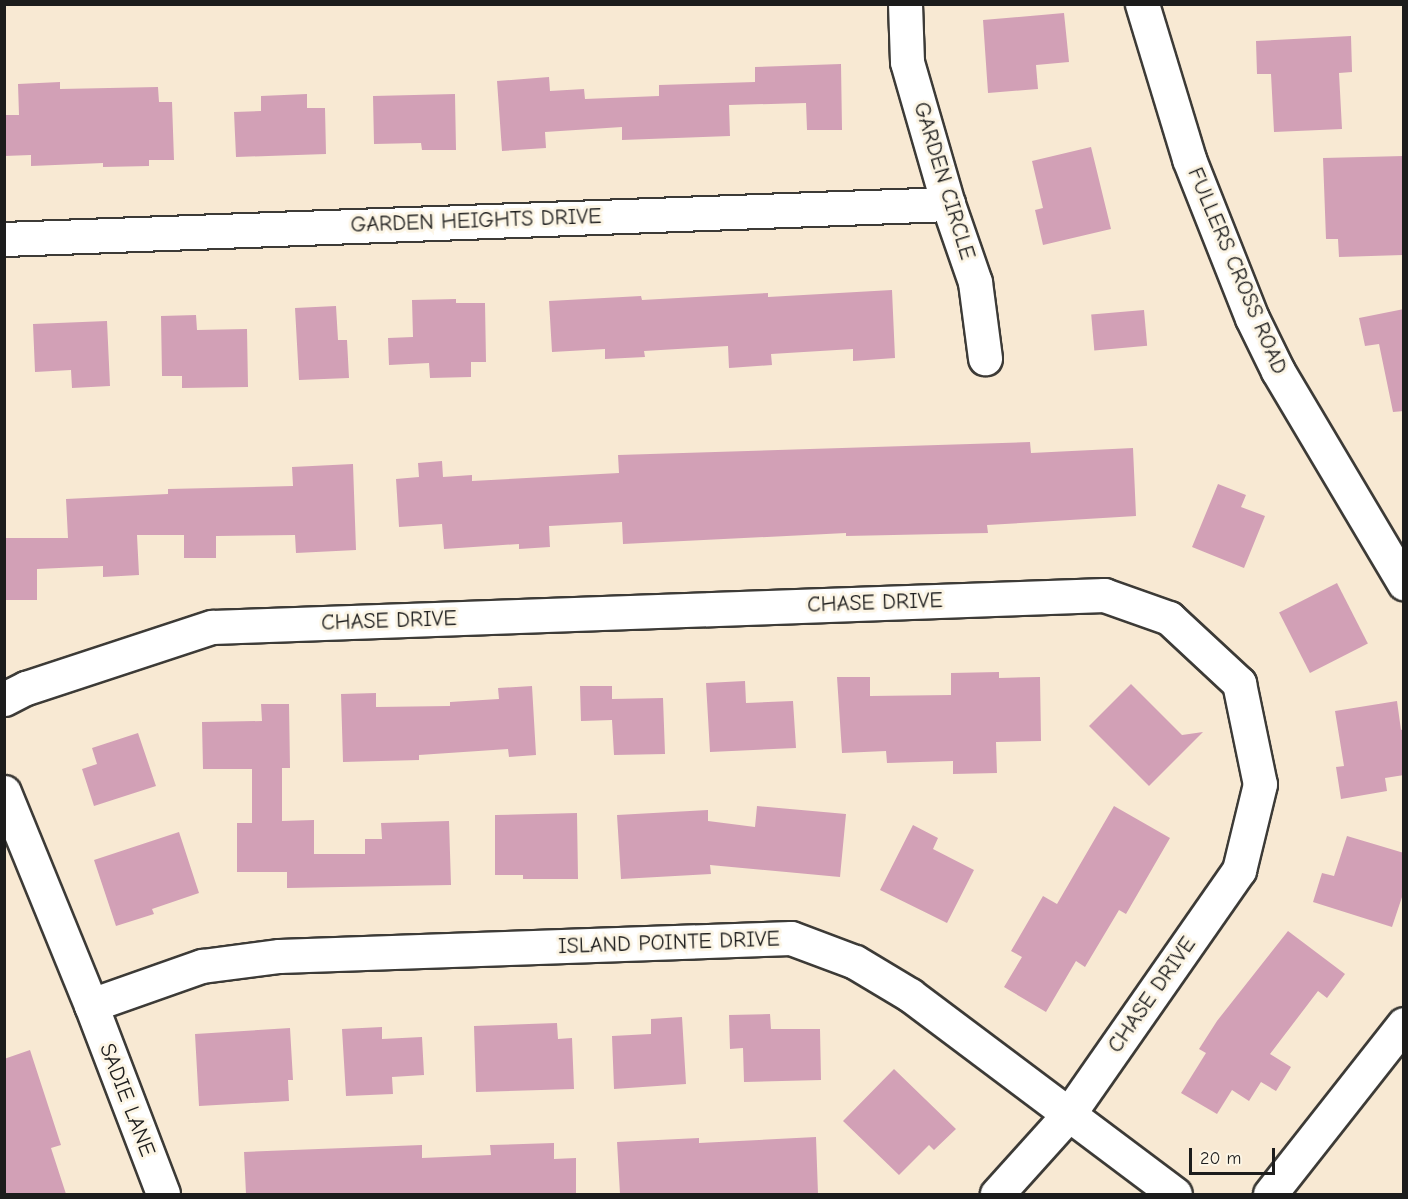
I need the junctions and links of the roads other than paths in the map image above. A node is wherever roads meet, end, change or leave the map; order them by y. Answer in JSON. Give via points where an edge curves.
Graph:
{"nodes":[{"id":1,"x":904,"y":4,"type":"edge"},
{"id":2,"x":1142,"y":4,"type":"edge"},
{"id":3,"x":948,"y":204,"type":"junction"},
{"id":4,"x":4,"y":239,"type":"edge"},
{"id":5,"x":985,"y":358,"type":"dead end"},
{"id":6,"x":1404,"y":583,"type":"edge"},
{"id":7,"x":4,"y":699,"type":"edge"},
{"id":8,"x":4,"y":792,"type":"edge"},
{"id":9,"x":91,"y":1005,"type":"junction"},
{"id":10,"x":1404,"y":1024,"type":"edge"},
{"id":11,"x":1069,"y":1114,"type":"junction"},
{"id":12,"x":163,"y":1194,"type":"edge"},
{"id":13,"x":997,"y":1194,"type":"edge"},
{"id":14,"x":1175,"y":1194,"type":"edge"},
{"id":15,"x":1270,"y":1194,"type":"edge"}],
"edges":[{"from":1,"to":3,"type":"street","name":"GARDEN CIRCLE","via":[[907,62]]},
{"from":2,"to":6,"type":"street","name":"FULLERS CROSS ROAD","via":[[1189,159],[1252,318],[1278,370]]},
{"from":3,"to":4,"type":"street","name":"GARDEN HEIGHTS DRIVE"},
{"from":3,"to":5,"type":"street","name":"GARDEN CIRCLE","via":[[975,282]]},
{"from":7,"to":11,"type":"street","name":"CHASE DRIVE","via":[[26,688],[212,627],[1104,595],[1169,618],[1239,683],[1260,784],[1239,870]]},
{"from":8,"to":9,"type":"street"},
{"from":9,"to":11,"type":"street","name":"ISLAND POINTE DRIVE","via":[[202,966],[279,956],[791,938],[855,962],[910,995]]},
{"from":9,"to":12,"type":"street","name":"SADIE LANE"},
{"from":10,"to":15,"type":"street"},
{"from":11,"to":13,"type":"street"},
{"from":11,"to":14,"type":"street","name":"ISLAND POINTE DRIVE"}]}
